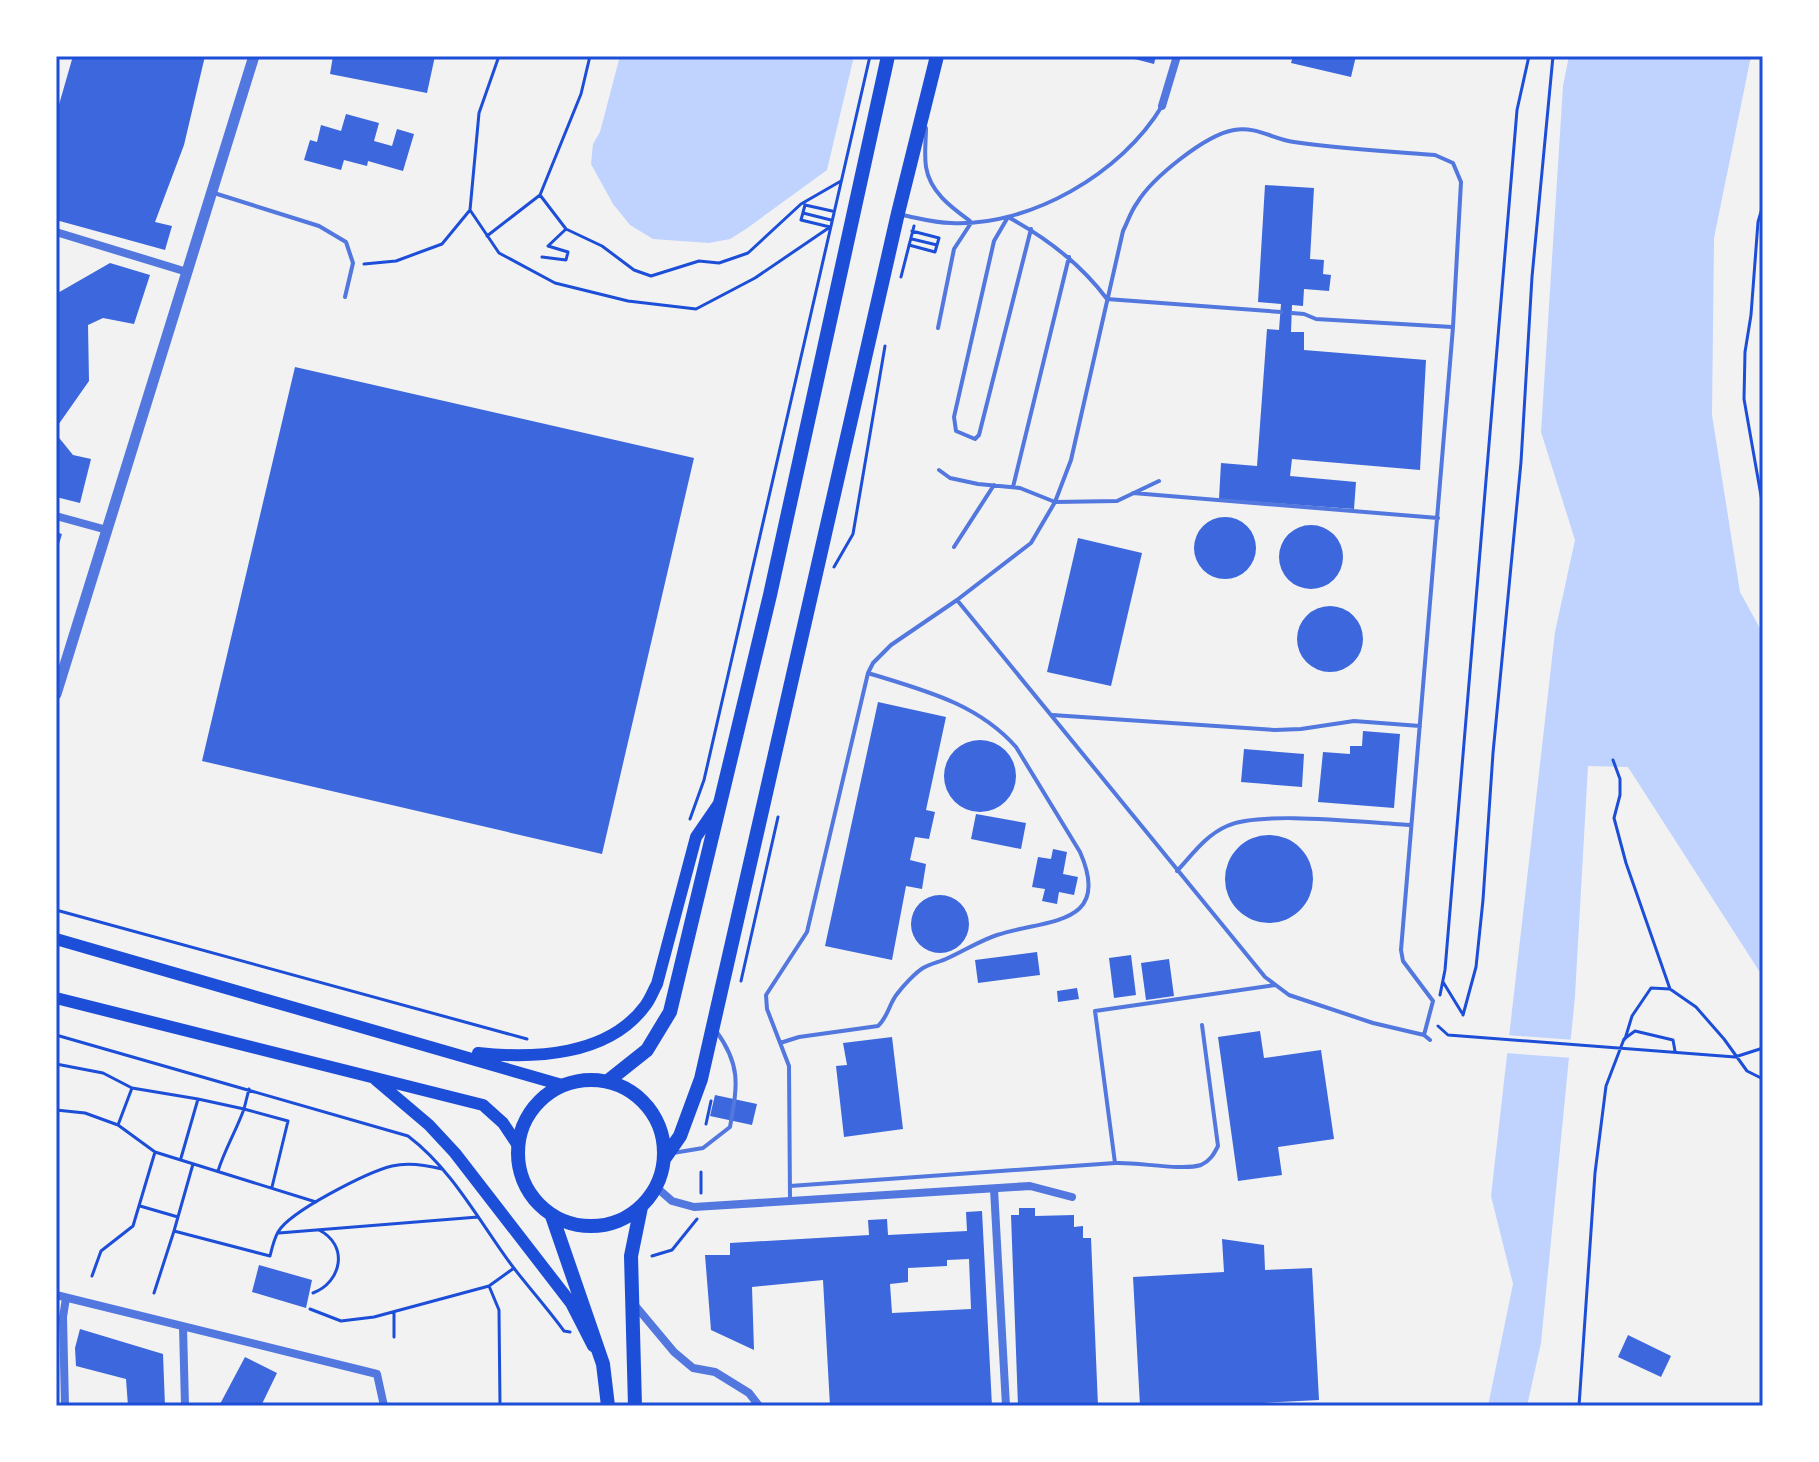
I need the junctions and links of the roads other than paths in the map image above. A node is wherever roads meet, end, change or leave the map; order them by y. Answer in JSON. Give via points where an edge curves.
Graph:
{"nodes":[{"id":1,"x":254,"y":56,"type":"edge"},
{"id":2,"x":888,"y":56,"type":"edge"},
{"id":3,"x":937,"y":56,"type":"edge"},
{"id":4,"x":1177,"y":56,"type":"edge"},
{"id":5,"x":1162,"y":106,"type":"joint"},
{"id":6,"x":924,"y":108,"type":"junction"},
{"id":7,"x":212,"y":192,"type":"junction"},
{"id":8,"x":898,"y":213,"type":"junction"},
{"id":9,"x":1008,"y":217,"type":"junction"},
{"id":10,"x":971,"y":223,"type":"junction"},
{"id":11,"x":1031,"y":229,"type":"junction"},
{"id":12,"x":56,"y":232,"type":"edge"},
{"id":13,"x":1069,"y":257,"type":"junction"},
{"id":14,"x":187,"y":272,"type":"junction"},
{"id":15,"x":345,"y":297,"type":"dead end"},
{"id":16,"x":1107,"y":299,"type":"junction"},
{"id":17,"x":1281,"y":312,"type":"dead end"},
{"id":18,"x":1292,"y":313,"type":"dead end"},
{"id":19,"x":1453,"y":327,"type":"junction"},
{"id":20,"x":938,"y":328,"type":"dead end"},
{"id":21,"x":939,"y":470,"type":"dead end"},
{"id":22,"x":1159,"y":481,"type":"dead end"},
{"id":23,"x":994,"y":485,"type":"junction"},
{"id":24,"x":1013,"y":487,"type":"junction"},
{"id":25,"x":1133,"y":493,"type":"junction"},
{"id":26,"x":1055,"y":502,"type":"junction"},
{"id":27,"x":56,"y":516,"type":"edge"},
{"id":28,"x":1438,"y":518,"type":"junction"},
{"id":29,"x":107,"y":530,"type":"junction"},
{"id":30,"x":954,"y":547,"type":"dead end"},
{"id":31,"x":957,"y":600,"type":"junction"},
{"id":32,"x":868,"y":673,"type":"junction"},
{"id":33,"x":56,"y":694,"type":"edge"},
{"id":34,"x":1052,"y":715,"type":"junction"},
{"id":35,"x":1420,"y":726,"type":"junction"},
{"id":36,"x":720,"y":803,"type":"junction"},
{"id":37,"x":1411,"y":825,"type":"junction"},
{"id":38,"x":1177,"y":871,"type":"junction"},
{"id":39,"x":56,"y":939,"type":"edge"},
{"id":40,"x":1276,"y":985,"type":"junction"},
{"id":41,"x":56,"y":998,"type":"edge"},
{"id":42,"x":1202,"y":1025,"type":"dead end"},
{"id":43,"x":713,"y":1026,"type":"junction"},
{"id":44,"x":1424,"y":1035,"type":"junction"},
{"id":45,"x":1430,"y":1040,"type":"dead end"},
{"id":46,"x":780,"y":1043,"type":"junction"},
{"id":47,"x":447,"y":1049,"type":"junction"},
{"id":48,"x":373,"y":1078,"type":"junction"},
{"id":49,"x":608,"y":1081,"type":"junction"},
{"id":50,"x":562,"y":1085,"type":"junction"},
{"id":51,"x":517,"y":1144,"type":"junction"},
{"id":52,"x":667,"y":1156,"type":"junction"},
{"id":53,"x":1115,"y":1163,"type":"junction"},
{"id":54,"x":790,"y":1186,"type":"junction"},
{"id":55,"x":656,"y":1187,"type":"junction"},
{"id":56,"x":994,"y":1189,"type":"junction"},
{"id":57,"x":1072,"y":1197,"type":"dead end"},
{"id":58,"x":790,"y":1202,"type":"junction"},
{"id":59,"x":641,"y":1207,"type":"junction"},
{"id":60,"x":552,"y":1216,"type":"junction"},
{"id":61,"x":56,"y":1295,"type":"edge"},
{"id":62,"x":66,"y":1298,"type":"junction"},
{"id":63,"x":632,"y":1302,"type":"junction"},
{"id":64,"x":183,"y":1327,"type":"junction"},
{"id":65,"x":603,"y":1364,"type":"junction"},
{"id":66,"x":65,"y":1406,"type":"edge"},
{"id":67,"x":185,"y":1406,"type":"edge"},
{"id":68,"x":384,"y":1406,"type":"edge"},
{"id":69,"x":608,"y":1406,"type":"edge"},
{"id":70,"x":635,"y":1406,"type":"edge"},
{"id":71,"x":759,"y":1406,"type":"edge"},
{"id":72,"x":1006,"y":1406,"type":"edge"}],
"edges":[{"from":1,"to":7,"type":"street"},
{"from":2,"to":36,"type":"main road"},
{"from":3,"to":6,"type":"main road"},
{"from":4,"to":5,"type":"street"},
{"from":5,"to":9,"type":"lane","via":[[1120,158],[1054,199]]},
{"from":6,"to":8,"type":"main road"},
{"from":6,"to":10,"type":"lane","via":[[930,180]]},
{"from":7,"to":14,"type":"street"},
{"from":7,"to":15,"type":"lane","via":[[319,226],[346,242],[353,263]]},
{"from":8,"to":10,"type":"lane"},
{"from":8,"to":43,"type":"main road"},
{"from":9,"to":10,"type":"lane"},
{"from":9,"to":11,"type":"lane"},
{"from":9,"to":11,"type":"lane","via":[[994,241],[954,417],[956,431],[975,439]]},
{"from":10,"to":20,"type":"lane","via":[[954,249]]},
{"from":11,"to":13,"type":"lane"},
{"from":12,"to":14,"type":"street"},
{"from":13,"to":16,"type":"lane"},
{"from":13,"to":24,"type":"lane"},
{"from":14,"to":29,"type":"street"},
{"from":16,"to":17,"type":"lane"},
{"from":16,"to":19,"type":"lane","via":[[1123,231],[1138,200],[1173,166],[1216,136],[1253,129],[1290,142],[1435,155],[1453,163],[1461,182]]},
{"from":16,"to":26,"type":"lane","via":[[1071,460]]},
{"from":18,"to":19,"type":"lane"},
{"from":19,"to":28,"type":"lane"},
{"from":21,"to":23,"type":"lane","via":[[950,478]]},
{"from":22,"to":25,"type":"lane"},
{"from":23,"to":24,"type":"lane"},
{"from":23,"to":30,"type":"lane"},
{"from":24,"to":26,"type":"lane"},
{"from":25,"to":26,"type":"lane","via":[[1117,501]]},
{"from":25,"to":28,"type":"lane"},
{"from":26,"to":31,"type":"lane","via":[[1031,543]]},
{"from":27,"to":29,"type":"street"},
{"from":28,"to":35,"type":"lane"},
{"from":29,"to":33,"type":"street"},
{"from":31,"to":32,"type":"lane","via":[[891,645]]},
{"from":31,"to":34,"type":"lane"},
{"from":32,"to":46,"type":"lane","via":[[807,932],[766,995]]},
{"from":32,"to":46,"type":"lane","via":[[960,704],[1004,733],[1080,852],[1088,870],[1086,902],[1072,916],[998,934],[923,968],[896,994],[878,1026]]},
{"from":34,"to":35,"type":"lane","via":[[1275,730],[1365,721]]},
{"from":34,"to":38,"type":"lane"},
{"from":35,"to":37,"type":"lane"},
{"from":36,"to":47,"type":"main road","via":[[696,837],[657,984],[645,1006],[621,1029],[591,1045],[548,1053],[505,1056]]},
{"from":36,"to":49,"type":"main road","via":[[670,1012],[647,1050]]},
{"from":37,"to":38,"type":"lane","via":[[1241,820],[1203,842]]},
{"from":37,"to":44,"type":"lane","via":[[1401,950],[1403,961],[1433,1001]]},
{"from":38,"to":40,"type":"lane"},
{"from":39,"to":47,"type":"main road"},
{"from":40,"to":44,"type":"lane","via":[[1289,995]]},
{"from":40,"to":53,"type":"lane","via":[[1095,1011]]},
{"from":41,"to":48,"type":"main road"},
{"from":42,"to":53,"type":"lane","via":[[1218,1146],[1213,1157],[1187,1166]]},
{"from":43,"to":52,"type":"main road","via":[[701,1079]]},
{"from":43,"to":52,"type":"lane","via":[[725,1042],[738,1079],[730,1127],[703,1148]]},
{"from":44,"to":45,"type":"lane"},
{"from":46,"to":54,"type":"lane","via":[[791,1084]]},
{"from":47,"to":50,"type":"main road"},
{"from":48,"to":51,"type":"main road","via":[[483,1105]]},
{"from":48,"to":65,"type":"main road","via":[[455,1153],[571,1303]]},
{"from":49,"to":50,"type":"main road"},
{"from":49,"to":52,"type":"main road","via":[[626,1088],[649,1108]]},
{"from":50,"to":51,"type":"main road","via":[[540,1099],[525,1119]]},
{"from":51,"to":60,"type":"main road","via":[[523,1182]]},
{"from":52,"to":55,"type":"main road"},
{"from":53,"to":54,"type":"lane"},
{"from":54,"to":58,"type":"lane"},
{"from":55,"to":58,"type":"street","via":[[672,1201],[701,1207]]},
{"from":55,"to":59,"type":"main road"},
{"from":56,"to":57,"type":"street","via":[[1030,1186]]},
{"from":56,"to":58,"type":"street"},
{"from":56,"to":72,"type":"street"},
{"from":59,"to":60,"type":"main road","via":[[628,1217],[597,1226]]},
{"from":59,"to":63,"type":"main road","via":[[631,1256]]},
{"from":60,"to":65,"type":"main road"},
{"from":61,"to":62,"type":"street"},
{"from":62,"to":64,"type":"street"},
{"from":62,"to":66,"type":"street"},
{"from":63,"to":70,"type":"main road"},
{"from":63,"to":71,"type":"street","via":[[693,1368],[715,1372],[749,1393]]},
{"from":64,"to":67,"type":"street"},
{"from":64,"to":68,"type":"street","via":[[377,1374]]},
{"from":65,"to":69,"type":"main road"}]}
